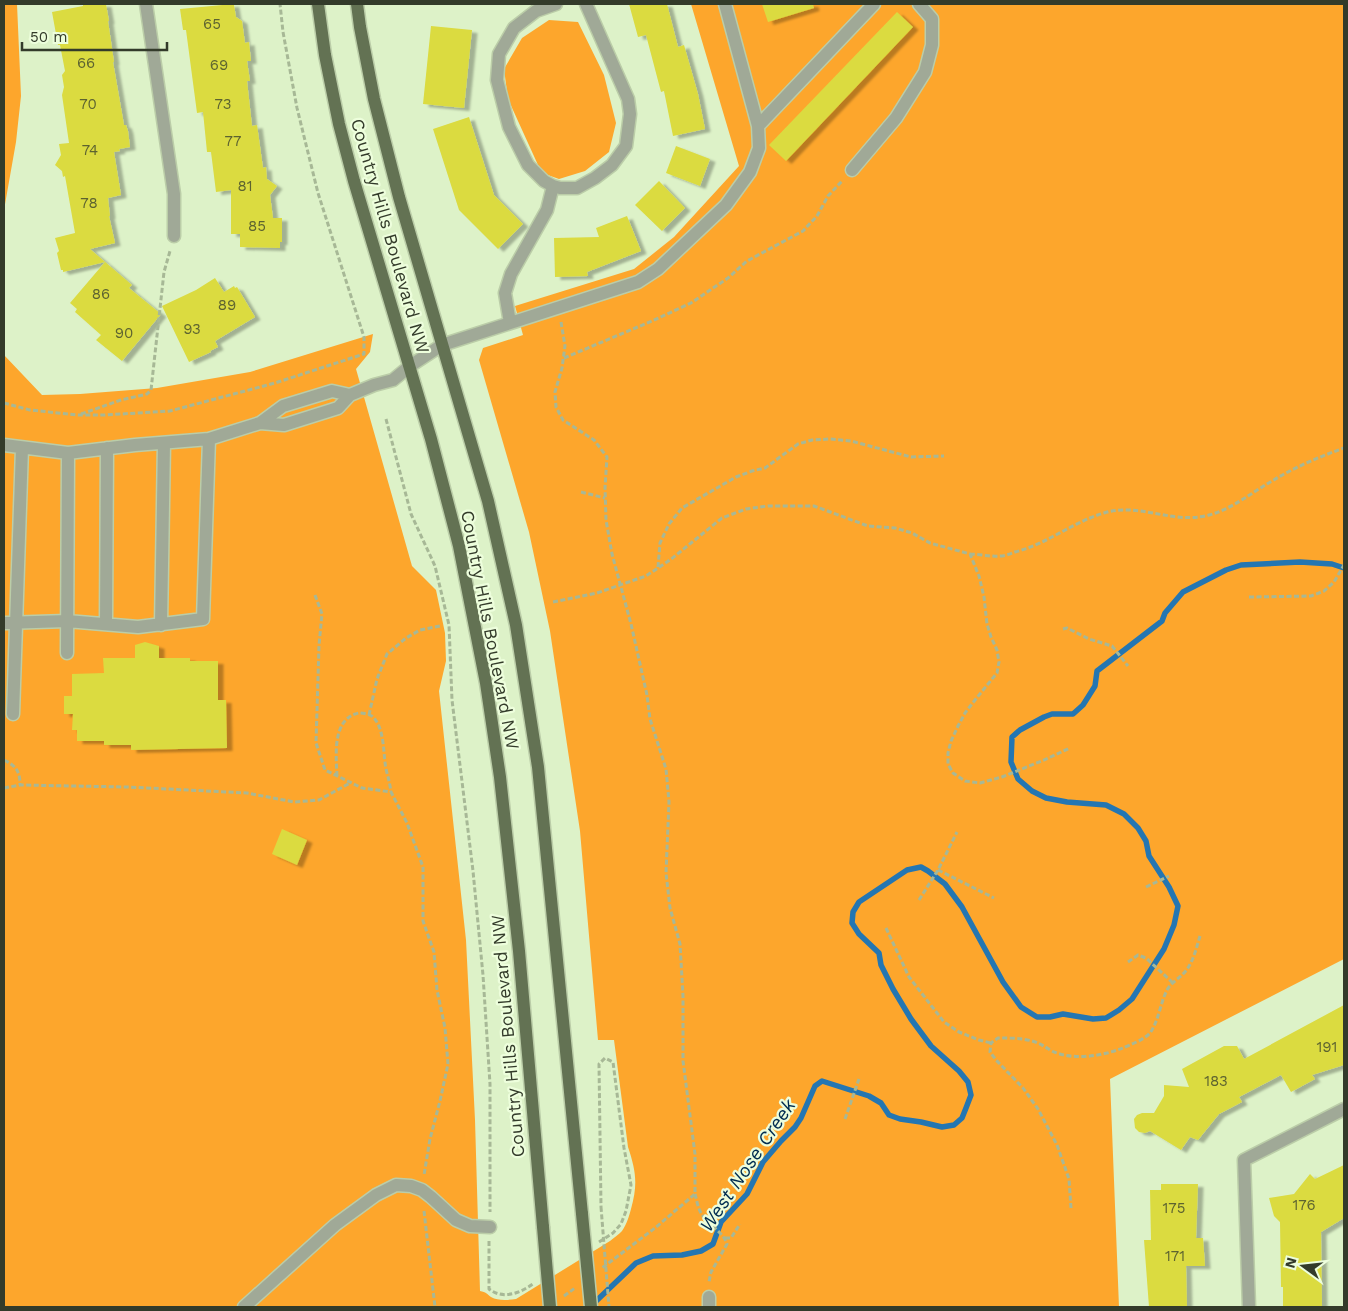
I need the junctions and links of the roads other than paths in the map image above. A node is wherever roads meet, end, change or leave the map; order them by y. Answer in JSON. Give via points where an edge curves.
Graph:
{"nodes":[{"id":1,"x":146,"y":4,"type":"edge"},
{"id":2,"x":318,"y":4,"type":"edge"},
{"id":3,"x":357,"y":4,"type":"edge"},
{"id":4,"x":556,"y":4,"type":"edge"},
{"id":5,"x":586,"y":4,"type":"edge"},
{"id":6,"x":725,"y":4,"type":"edge"},
{"id":7,"x":874,"y":4,"type":"edge"},
{"id":8,"x":919,"y":4,"type":"edge"},
{"id":9,"x":758,"y":126,"type":"junction"},
{"id":10,"x":852,"y":170,"type":"road end"},
{"id":11,"x":554,"y":186,"type":"junction"},
{"id":12,"x":174,"y":236,"type":"road end"},
{"id":13,"x":510,"y":323,"type":"junction"},
{"id":14,"x":442,"y":345,"type":"junction"},
{"id":15,"x":410,"y":366,"type":"junction"},
{"id":16,"x":350,"y":395,"type":"junction"},
{"id":17,"x":260,"y":423,"type":"junction"},
{"id":18,"x":209,"y":439,"type":"junction"},
{"id":19,"x":164,"y":443,"type":"junction"},
{"id":20,"x":4,"y":445,"type":"edge"},
{"id":21,"x":22,"y":448,"type":"junction"},
{"id":22,"x":108,"y":448,"type":"junction"},
{"id":23,"x":68,"y":453,"type":"junction"},
{"id":24,"x":67,"y":621,"type":"junction"},
{"id":25,"x":10,"y":623,"type":"edge"},
{"id":26,"x":106,"y":624,"type":"junction"},
{"id":27,"x":161,"y":625,"type":"junction"},
{"id":28,"x":67,"y":653,"type":"dead end"},
{"id":29,"x":13,"y":714,"type":"dead end"},
{"id":30,"x":1344,"y":1109,"type":"edge"},
{"id":31,"x":490,"y":1227,"type":"dead end"},
{"id":32,"x":244,"y":1307,"type":"edge"},
{"id":33,"x":550,"y":1307,"type":"edge"},
{"id":34,"x":591,"y":1307,"type":"edge"},
{"id":35,"x":1249,"y":1307,"type":"edge"}],
"edges":[{"from":1,"to":12,"type":"street","via":[[174,194]]},
{"from":2,"to":15,"type":"main road","name":"Country Hills Boulevard NW","via":[[338,124]]},
{"from":3,"to":14,"type":"main road","name":"Country Hills Boulevard NW","via":[[374,99]]},
{"from":4,"to":11,"type":"street","via":[[536,11],[514,28],[499,54],[498,80],[509,127],[528,165]]},
{"from":5,"to":11,"type":"street","via":[[628,99],[630,114],[626,146],[612,165],[577,188]]},
{"from":6,"to":9,"type":"street"},
{"from":7,"to":9,"type":"street"},
{"from":8,"to":10,"type":"street","via":[[932,20],[932,45],[925,72],[896,118]]},
{"from":9,"to":13,"type":"street","via":[[759,148],[750,172],[726,205],[658,269],[638,282]]},
{"from":11,"to":13,"type":"street","via":[[547,210],[511,274],[505,292]]},
{"from":13,"to":14,"type":"street"},
{"from":14,"to":15,"type":"street"},
{"from":14,"to":34,"type":"main road","name":"Country Hills Boulevard NW","bridge":true,"via":[[488,501],[516,625],[538,767]]},
{"from":15,"to":16,"type":"street","via":[[393,380]]},
{"from":15,"to":33,"type":"main road","name":"Country Hills Boulevard NW","bridge":true,"via":[[459,546],[486,683],[500,777]]},
{"from":16,"to":17,"type":"street","via":[[332,391],[283,406]]},
{"from":16,"to":17,"type":"street","via":[[338,408],[284,425]]},
{"from":17,"to":18,"type":"street"},
{"from":18,"to":19,"type":"street"},
{"from":18,"to":27,"type":"street","via":[[204,619]]},
{"from":19,"to":22,"type":"street"},
{"from":19,"to":27,"type":"street"},
{"from":20,"to":21,"type":"street"},
{"from":21,"to":23,"type":"street"},
{"from":21,"to":25,"type":"street"},
{"from":22,"to":23,"type":"street"},
{"from":22,"to":26,"type":"street"},
{"from":23,"to":24,"type":"street"},
{"from":24,"to":25,"type":"street"},
{"from":24,"to":26,"type":"street"},
{"from":24,"to":28,"type":"street"},
{"from":25,"to":29,"type":"street"},
{"from":26,"to":27,"type":"street"},
{"from":30,"to":35,"type":"street","via":[[1244,1160]]},
{"from":31,"to":32,"type":"street","via":[[470,1226],[456,1220],[422,1190],[396,1185],[376,1195],[335,1225]]}]}
